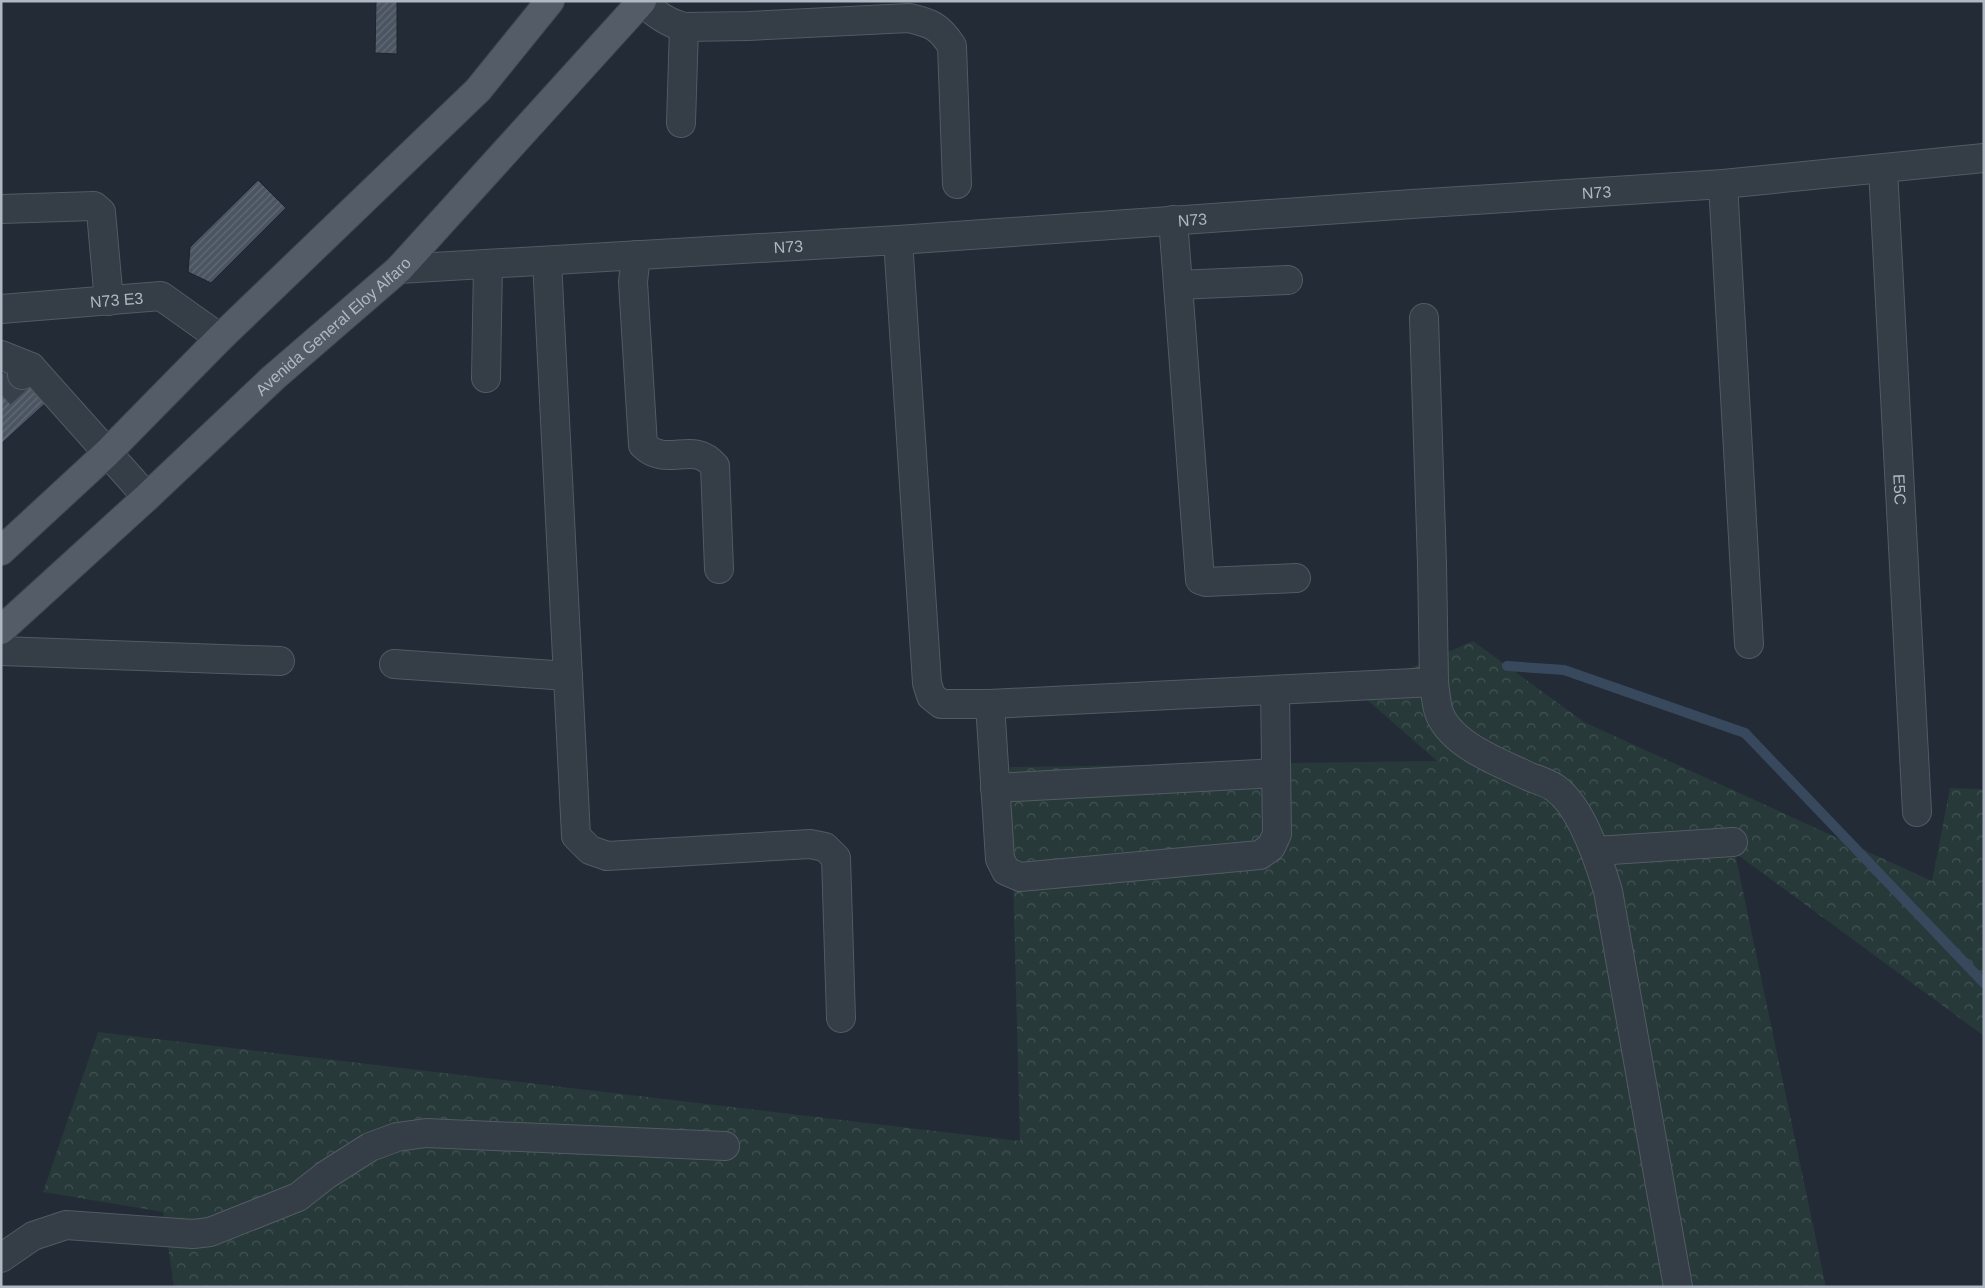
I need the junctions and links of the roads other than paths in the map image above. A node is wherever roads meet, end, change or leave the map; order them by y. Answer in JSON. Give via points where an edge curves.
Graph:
{"nodes":[{"id":1,"x":550,"y":1,"type":"edge"},
{"id":2,"x":642,"y":2,"type":"edge"},
{"id":3,"x":684,"y":27,"type":"junction"},
{"id":4,"x":681,"y":122,"type":"dead end"},
{"id":5,"x":1984,"y":158,"type":"edge"},
{"id":6,"x":1883,"y":169,"type":"junction"},
{"id":7,"x":957,"y":184,"type":"dead end"},
{"id":8,"x":1723,"y":184,"type":"junction"},
{"id":9,"x":1,"y":209,"type":"edge"},
{"id":10,"x":1173,"y":220,"type":"junction"},
{"id":11,"x":898,"y":240,"type":"junction"},
{"id":12,"x":636,"y":256,"type":"junction"},
{"id":13,"x":547,"y":261,"type":"junction"},
{"id":14,"x":488,"y":264,"type":"junction"},
{"id":15,"x":400,"y":269,"type":"junction"},
{"id":16,"x":1288,"y":280,"type":"dead end"},
{"id":17,"x":1178,"y":285,"type":"junction"},
{"id":18,"x":109,"y":301,"type":"junction"},
{"id":19,"x":1,"y":309,"type":"edge"},
{"id":20,"x":1424,"y":318,"type":"dead end"},
{"id":21,"x":220,"y":338,"type":"junction"},
{"id":22,"x":1,"y":355,"type":"edge"},
{"id":23,"x":486,"y":378,"type":"dead end"},
{"id":24,"x":107,"y":453,"type":"junction"},
{"id":25,"x":147,"y":497,"type":"junction"},
{"id":26,"x":1,"y":551,"type":"edge"},
{"id":27,"x":719,"y":569,"type":"dead end"},
{"id":28,"x":1296,"y":578,"type":"dead end"},
{"id":29,"x":1,"y":630,"type":"edge"},
{"id":30,"x":1749,"y":644,"type":"dead end"},
{"id":31,"x":1,"y":651,"type":"edge"},
{"id":32,"x":280,"y":661,"type":"dead end"},
{"id":33,"x":394,"y":664,"type":"dead end"},
{"id":34,"x":568,"y":676,"type":"junction"},
{"id":35,"x":1434,"y":682,"type":"junction"},
{"id":36,"x":1274,"y":691,"type":"junction"},
{"id":37,"x":990,"y":704,"type":"junction"},
{"id":38,"x":1274,"y":772,"type":"junction"},
{"id":39,"x":995,"y":788,"type":"junction"},
{"id":40,"x":1917,"y":812,"type":"dead end"},
{"id":41,"x":1733,"y":842,"type":"dead end"},
{"id":42,"x":1596,"y":851,"type":"junction"},
{"id":43,"x":841,"y":1018,"type":"dead end"},
{"id":44,"x":725,"y":1146,"type":"dead end"},
{"id":45,"x":1,"y":1258,"type":"edge"},
{"id":46,"x":1678,"y":1287,"type":"edge"}],
"edges":[{"from":1,"to":21,"type":"main road","via":[[478,90]]},
{"from":2,"to":3,"type":"street","via":[[656,15]]},
{"from":2,"to":15,"type":"main road","name":"Avenida General Eloy Alfaro"},
{"from":3,"to":4,"type":"street"},
{"from":3,"to":7,"type":"street","via":[[909,18],[942,30],[952,46]]},
{"from":5,"to":6,"type":"street","name":"N73"},
{"from":6,"to":8,"type":"street","name":"N73"},
{"from":6,"to":40,"type":"street","name":"E5C"},
{"from":8,"to":10,"type":"street","name":"N73"},
{"from":8,"to":30,"type":"street"},
{"from":9,"to":18,"type":"street","via":[[98,208],[101,212]]},
{"from":10,"to":11,"type":"street","name":"N73"},
{"from":10,"to":17,"type":"street"},
{"from":11,"to":12,"type":"street","name":"N73"},
{"from":11,"to":37,"type":"street","via":[[927,683],[931,696],[941,704]]},
{"from":12,"to":13,"type":"street","name":"N73"},
{"from":12,"to":27,"type":"street","via":[[633,282],[643,445],[661,456],[698,454],[715,466]]},
{"from":13,"to":14,"type":"street","name":"N73"},
{"from":13,"to":34,"type":"street"},
{"from":14,"to":15,"type":"street","name":"N73"},
{"from":14,"to":23,"type":"street"},
{"from":15,"to":25,"type":"main road","name":"Avenida General Eloy Alfaro","via":[[273,378]]},
{"from":16,"to":17,"type":"street"},
{"from":17,"to":28,"type":"street","via":[[1200,580]]},
{"from":18,"to":19,"type":"street","name":"N73 E3"},
{"from":18,"to":21,"type":"street","name":"N73 E3","via":[[161,296]]},
{"from":20,"to":35,"type":"street"},
{"from":21,"to":24,"type":"main road"},
{"from":22,"to":24,"type":"street","via":[[26,371]]},
{"from":24,"to":25,"type":"street"},
{"from":24,"to":26,"type":"main road"},
{"from":25,"to":29,"type":"main road","name":"Avenida General Eloy Alfaro"},
{"from":31,"to":32,"type":"street"},
{"from":33,"to":34,"type":"street"},
{"from":34,"to":43,"type":"street","via":[[576,836],[590,850],[607,856],[810,844],[825,847],[836,858]]},
{"from":35,"to":36,"type":"street"},
{"from":35,"to":42,"type":"street","via":[[1438,710],[1460,740],[1555,788],[1574,809]]},
{"from":36,"to":37,"type":"street"},
{"from":36,"to":38,"type":"street"},
{"from":37,"to":39,"type":"street"},
{"from":38,"to":39,"type":"street"},
{"from":38,"to":39,"type":"street","via":[[1277,834],[1271,847],[1260,855],[1020,877],[1006,871],[1000,859]]},
{"from":41,"to":42,"type":"street"},
{"from":42,"to":46,"type":"street","via":[[1608,891]]},
{"from":44,"to":45,"type":"street","via":[[426,1133],[396,1137],[370,1147],[298,1197],[210,1232],[194,1234],[66,1226],[33,1236]]}]}
